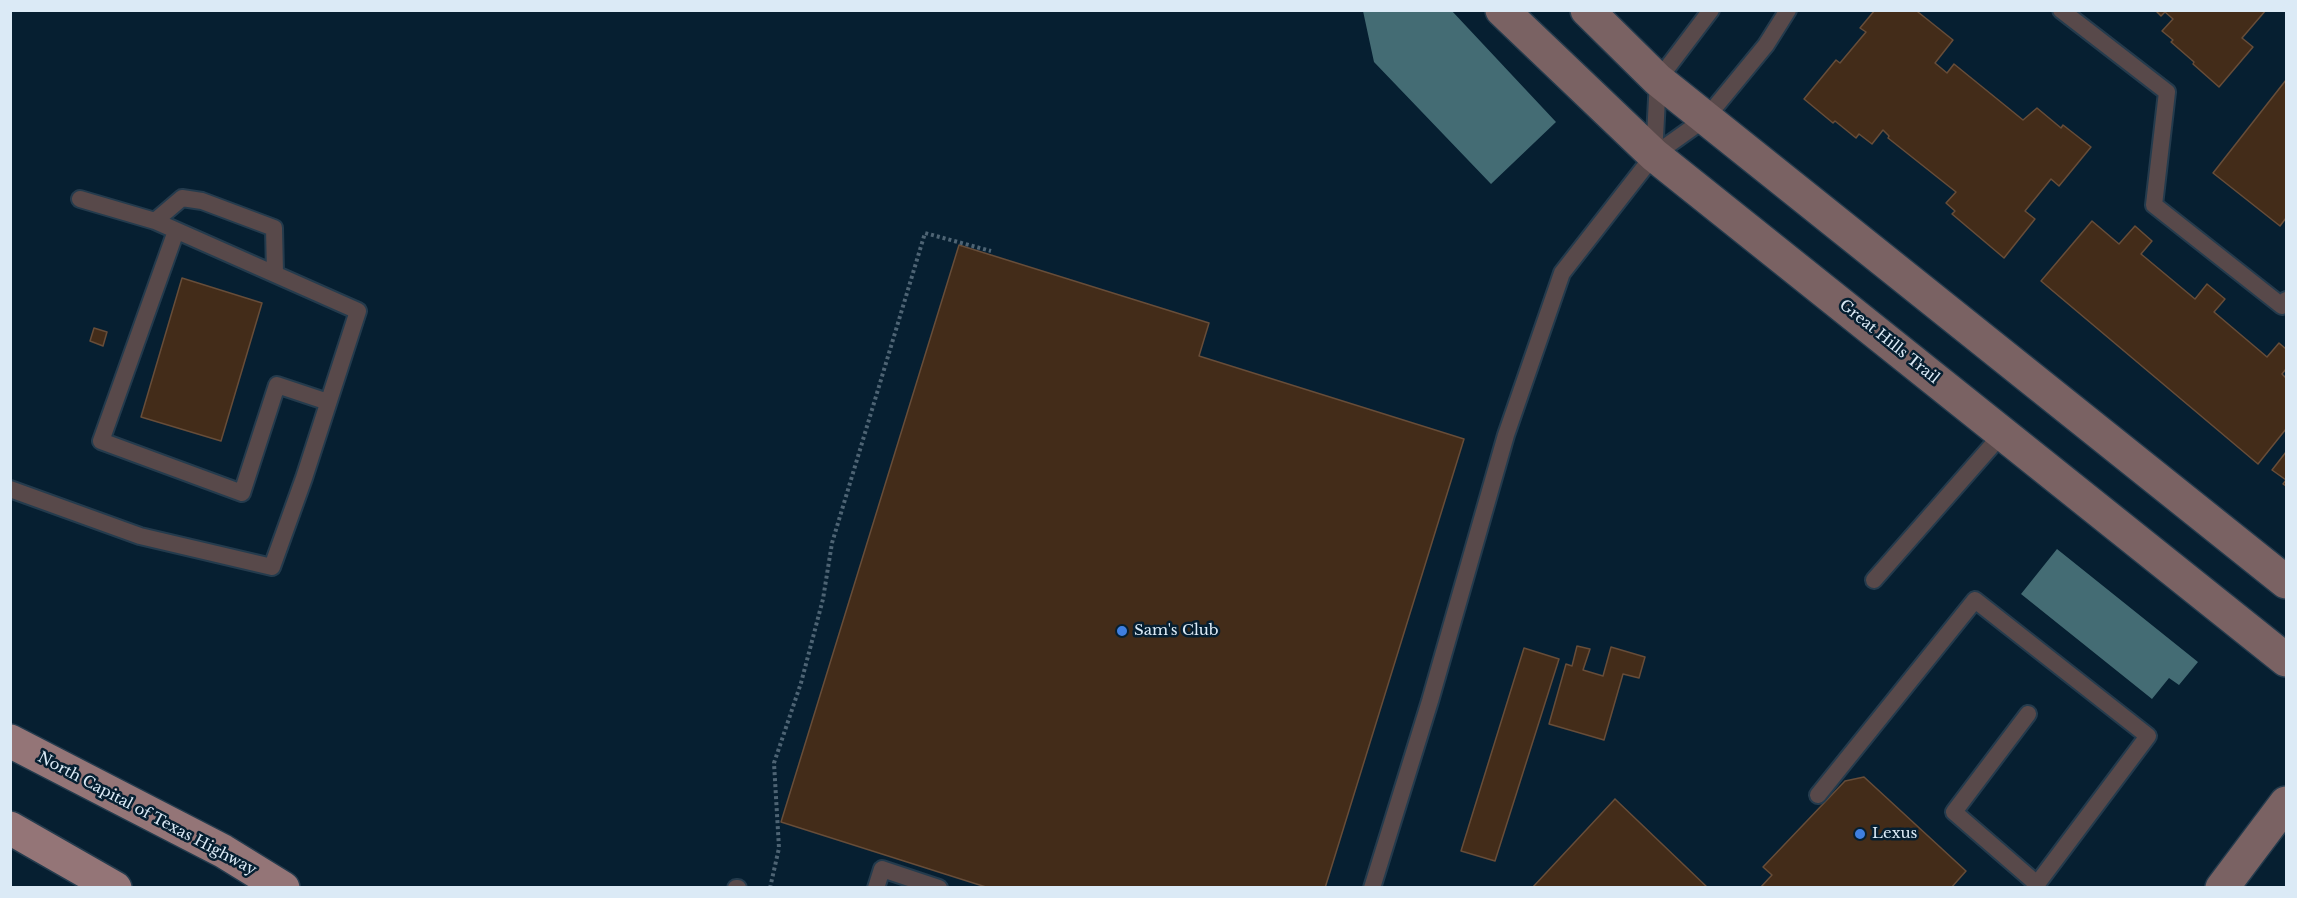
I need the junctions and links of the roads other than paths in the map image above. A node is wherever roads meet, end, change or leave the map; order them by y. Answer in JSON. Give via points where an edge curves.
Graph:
{"nodes":[{"id":1,"x":1502,"y":10,"type":"edge"},
{"id":2,"x":1587,"y":10,"type":"edge"},
{"id":3,"x":1711,"y":10,"type":"edge"},
{"id":4,"x":1788,"y":10,"type":"edge"},
{"id":5,"x":2061,"y":10,"type":"edge"},
{"id":6,"x":1658,"y":80,"type":"junction"},
{"id":7,"x":1706,"y":118,"type":"junction"},
{"id":8,"x":1654,"y":155,"type":"junction"},
{"id":9,"x":80,"y":199,"type":"dead end"},
{"id":10,"x":155,"y":221,"type":"junction"},
{"id":11,"x":176,"y":231,"type":"junction"},
{"id":12,"x":275,"y":273,"type":"junction"},
{"id":13,"x":2285,"y":305,"type":"edge"},
{"id":14,"x":328,"y":402,"type":"junction"},
{"id":15,"x":2003,"y":434,"type":"junction"},
{"id":16,"x":10,"y":489,"type":"edge"},
{"id":17,"x":1874,"y":579,"type":"dead end"},
{"id":18,"x":2286,"y":582,"type":"edge"},
{"id":19,"x":2286,"y":660,"type":"edge"},
{"id":20,"x":2028,"y":714,"type":"dead end"},
{"id":21,"x":10,"y":741,"type":"edge"},
{"id":22,"x":1818,"y":795,"type":"dead end"},
{"id":23,"x":2286,"y":803,"type":"edge"},
{"id":24,"x":10,"y":828,"type":"edge"},
{"id":25,"x":2037,"y":886,"type":"edge"},
{"id":26,"x":116,"y":888,"type":"edge"},
{"id":27,"x":283,"y":888,"type":"edge"},
{"id":28,"x":876,"y":888,"type":"edge"},
{"id":29,"x":939,"y":888,"type":"edge"},
{"id":30,"x":1371,"y":888,"type":"edge"},
{"id":31,"x":2222,"y":888,"type":"edge"}],
"edges":[{"from":1,"to":8,"type":"street","name":"Great Hills Trail"},
{"from":2,"to":6,"type":"street"},
{"from":3,"to":6,"type":"lane"},
{"from":4,"to":7,"type":"lane","via":[[1767,45]]},
{"from":5,"to":13,"type":"lane","via":[[2168,92],[2154,205]]},
{"from":6,"to":7,"type":"street"},
{"from":6,"to":8,"type":"lane"},
{"from":7,"to":8,"type":"lane"},
{"from":7,"to":18,"type":"street"},
{"from":8,"to":15,"type":"street","name":"Great Hills Trail"},
{"from":8,"to":30,"type":"lane","via":[[1562,273],[1506,435],[1430,701]]},
{"from":9,"to":10,"type":"lane"},
{"from":10,"to":11,"type":"lane"},
{"from":10,"to":12,"type":"lane","via":[[182,198],[202,201],[274,228]]},
{"from":11,"to":12,"type":"lane"},
{"from":11,"to":14,"type":"lane","via":[[101,441],[242,493],[277,385]]},
{"from":12,"to":14,"type":"lane","via":[[358,311]]},
{"from":14,"to":16,"type":"lane","via":[[272,567],[140,536]]},
{"from":15,"to":17,"type":"lane"},
{"from":15,"to":19,"type":"street","name":"Great Hills Trail"},
{"from":20,"to":25,"type":"lane","via":[[1954,812]]},
{"from":21,"to":27,"type":"main road","name":"North Capital of Texas Highway","via":[[224,851]]},
{"from":22,"to":25,"type":"lane","via":[[1975,600],[2148,736]]},
{"from":23,"to":31,"type":"street"},
{"from":24,"to":26,"type":"main road"},
{"from":28,"to":29,"type":"lane","via":[[882,869]]}]}
